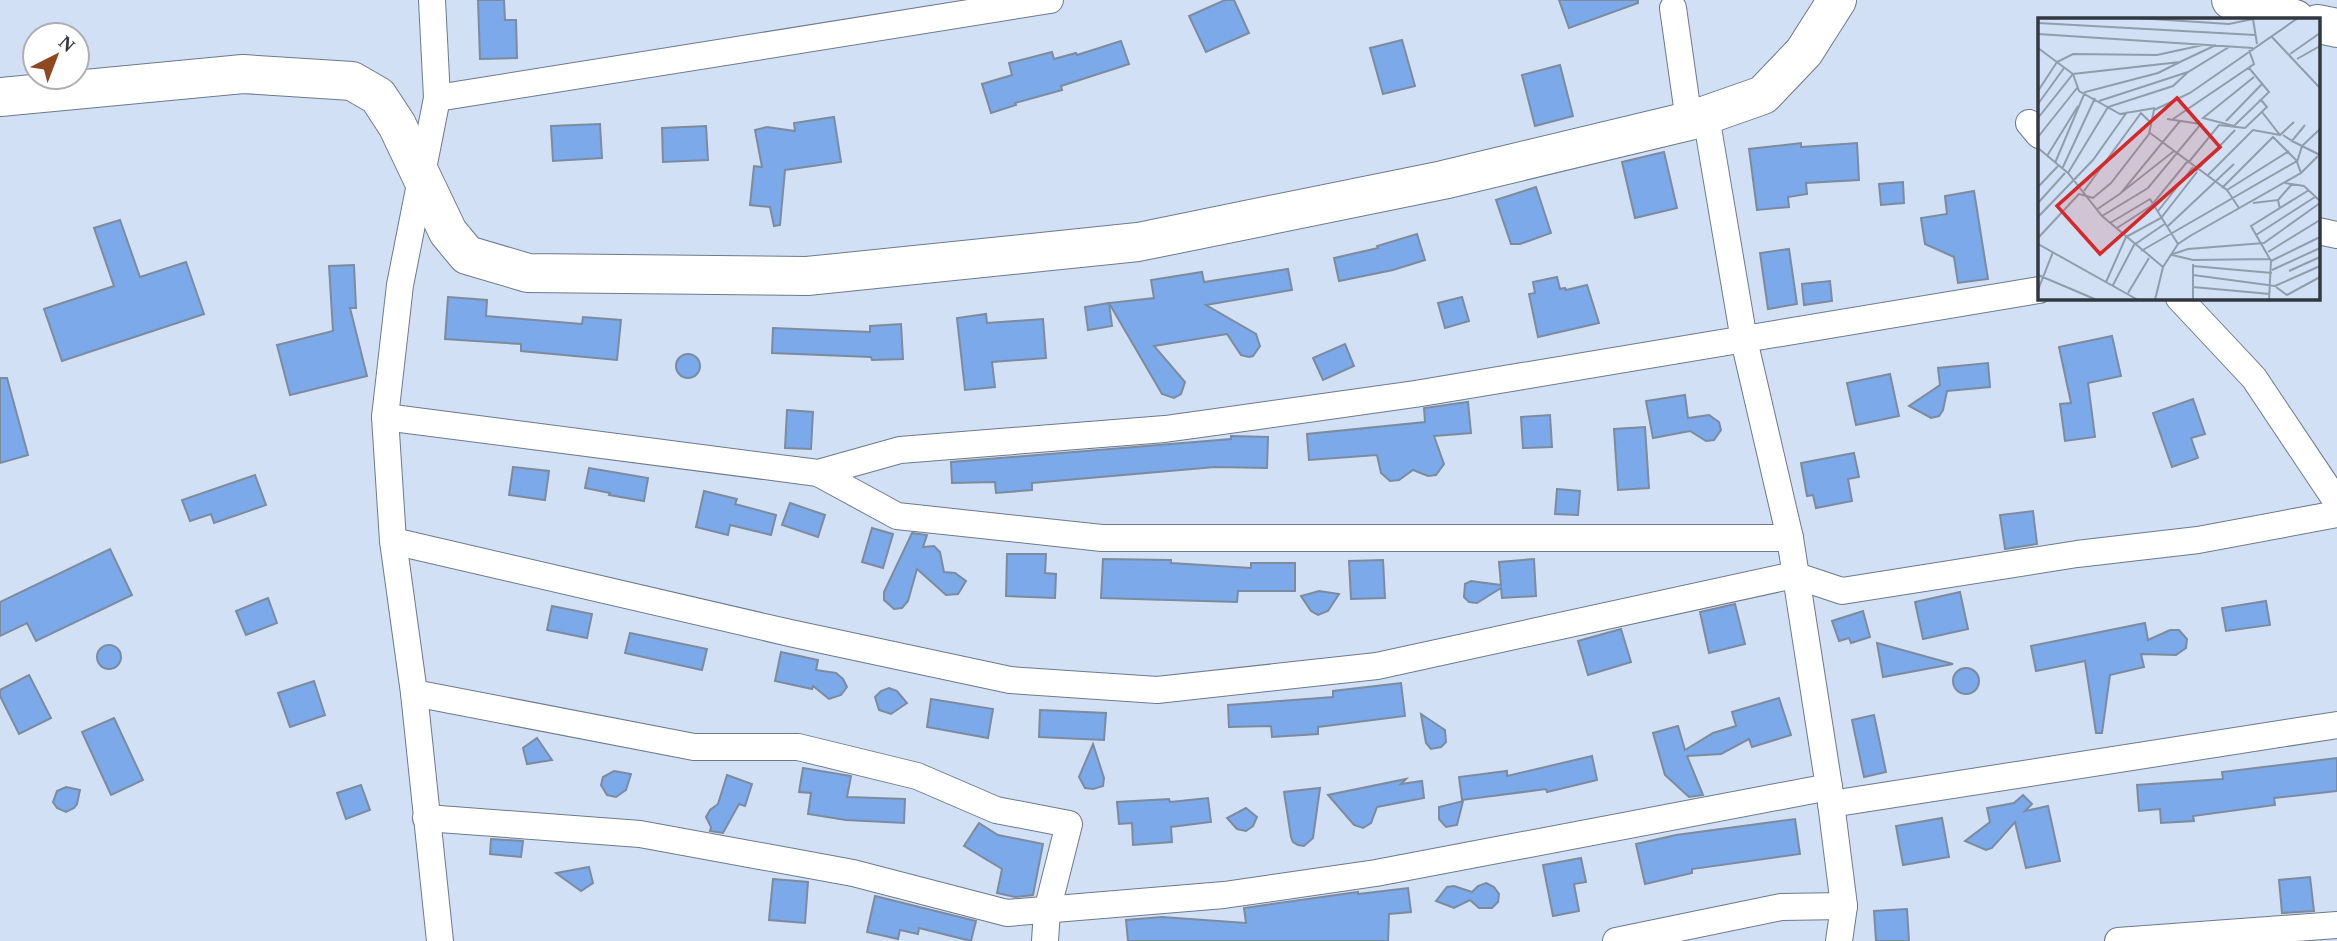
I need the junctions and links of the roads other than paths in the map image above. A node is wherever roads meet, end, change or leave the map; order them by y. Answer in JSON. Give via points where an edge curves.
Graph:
{"nodes":[{"id":1,"x":432,"y":0,"type":"edge"},
{"id":2,"x":1050,"y":0,"type":"edge"},
{"id":3,"x":1820,"y":0,"type":"edge"},
{"id":4,"x":1837,"y":0,"type":"edge"},
{"id":5,"x":2231,"y":0,"type":"edge"},
{"id":6,"x":1673,"y":8,"type":"dead end"},
{"id":7,"x":2290,"y":18,"type":"edge"},
{"id":8,"x":1804,"y":52,"type":"junction"},
{"id":9,"x":0,"y":97,"type":"edge"},
{"id":10,"x":437,"y":98,"type":"junction"},
{"id":11,"x":1698,"y":118,"type":"junction"},
{"id":12,"x":423,"y":176,"type":"junction"},
{"id":13,"x":2038,"y":290,"type":"edge"},
{"id":14,"x":2180,"y":299,"type":"edge"},
{"id":15,"x":1744,"y":340,"type":"junction"},
{"id":16,"x":385,"y":417,"type":"junction"},
{"id":17,"x":818,"y":473,"type":"junction"},
{"id":18,"x":2337,"y":502,"type":"edge"},
{"id":19,"x":2337,"y":514,"type":"edge"},
{"id":20,"x":1790,"y":538,"type":"junction"},
{"id":21,"x":393,"y":541,"type":"junction"},
{"id":22,"x":1794,"y":575,"type":"junction"},
{"id":23,"x":414,"y":692,"type":"junction"},
{"id":24,"x":2337,"y":725,"type":"edge"},
{"id":25,"x":1830,"y":796,"type":"junction"},
{"id":26,"x":426,"y":818,"type":"junction"},
{"id":27,"x":1844,"y":906,"type":"junction"},
{"id":28,"x":1047,"y":911,"type":"junction"},
{"id":29,"x":2337,"y":925,"type":"edge"},
{"id":30,"x":440,"y":941,"type":"edge"},
{"id":31,"x":1045,"y":941,"type":"edge"},
{"id":32,"x":1616,"y":941,"type":"edge"},
{"id":33,"x":1839,"y":941,"type":"edge"},
{"id":34,"x":2118,"y":941,"type":"edge"}],
"edges":[{"from":1,"to":10,"type":"street"},
{"from":2,"to":10,"type":"street"},
{"from":3,"to":8,"type":"street"},
{"from":4,"to":8,"type":"street"},
{"from":5,"to":7,"type":"street"},
{"from":6,"to":11,"type":"street"},
{"from":8,"to":11,"type":"street","via":[[1763,95]]},
{"from":9,"to":12,"type":"street","via":[[243,74],[352,81],[378,96]]},
{"from":10,"to":12,"type":"street"},
{"from":11,"to":12,"type":"street","via":[[1443,180],[1138,242],[807,276],[528,273],[467,255],[448,232]]},
{"from":11,"to":15,"type":"street"},
{"from":12,"to":16,"type":"street","via":[[400,285]]},
{"from":13,"to":15,"type":"street"},
{"from":14,"to":18,"type":"street","via":[[2254,378]]},
{"from":15,"to":17,"type":"street","via":[[1165,429],[900,450]]},
{"from":15,"to":20,"type":"street"},
{"from":16,"to":17,"type":"street"},
{"from":16,"to":21,"type":"street"},
{"from":17,"to":20,"type":"street","via":[[897,516],[1102,538]]},
{"from":19,"to":22,"type":"street","via":[[2198,540],[1842,591]]},
{"from":20,"to":22,"type":"street"},
{"from":21,"to":22,"type":"street","via":[[1010,680],[1157,690],[1377,666]]},
{"from":21,"to":23,"type":"street"},
{"from":22,"to":25,"type":"street"},
{"from":23,"to":26,"type":"street"},
{"from":23,"to":28,"type":"street","via":[[694,747],[798,747],[917,776],[996,810],[1069,824]]},
{"from":24,"to":25,"type":"street"},
{"from":25,"to":27,"type":"street"},
{"from":25,"to":28,"type":"street","via":[[1376,873],[1224,895]]},
{"from":26,"to":28,"type":"street","via":[[640,834],[853,873],[1007,913]]},
{"from":26,"to":30,"type":"street"},
{"from":27,"to":32,"type":"street","via":[[1781,907]]},
{"from":27,"to":33,"type":"street"},
{"from":28,"to":31,"type":"street"},
{"from":29,"to":34,"type":"street"}]}
